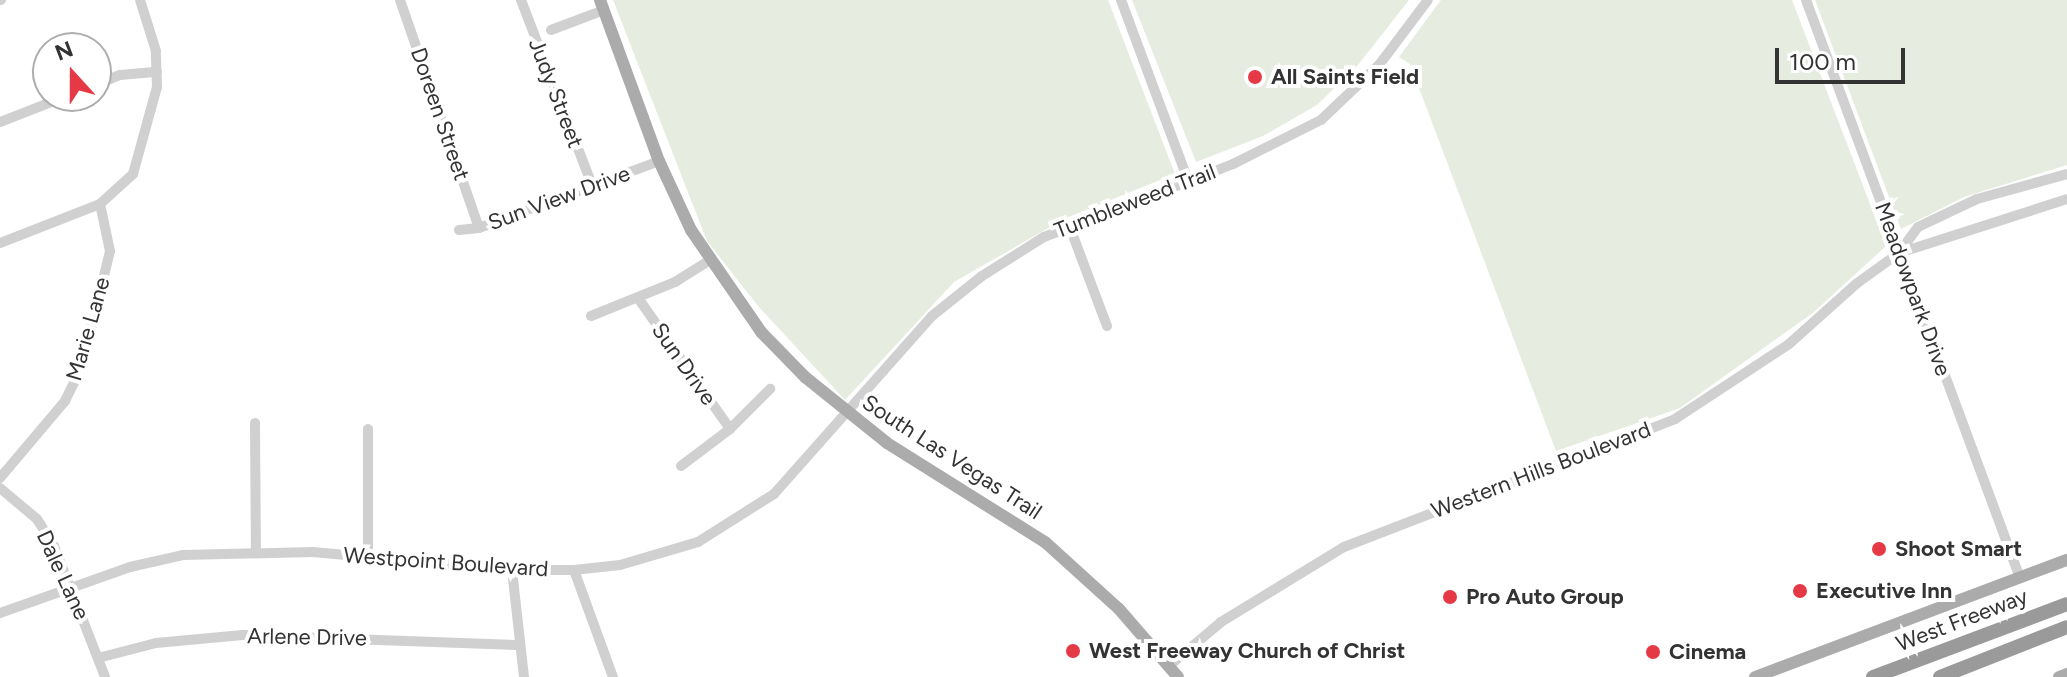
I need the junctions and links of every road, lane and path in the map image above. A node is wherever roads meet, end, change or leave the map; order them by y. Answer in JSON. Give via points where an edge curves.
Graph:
{"nodes":[{"id":1,"x":140,"y":0,"type":"edge"},
{"id":2,"x":400,"y":0,"type":"edge"},
{"id":3,"x":521,"y":0,"type":"edge"},
{"id":4,"x":1121,"y":0,"type":"edge"},
{"id":5,"x":1428,"y":0,"type":"edge"},
{"id":6,"x":1806,"y":0,"type":"edge"},
{"id":7,"x":602,"y":5,"type":"edge"},
{"id":8,"x":551,"y":30,"type":"dead end"},
{"id":9,"x":157,"y":72,"type":"junction"},
{"id":10,"x":112,"y":78,"type":"edge"},
{"id":11,"x":32,"y":110,"type":"edge"},
{"id":12,"x":0,"y":122,"type":"edge"},
{"id":13,"x":659,"y":161,"type":"junction"},
{"id":14,"x":2067,"y":174,"type":"edge"},
{"id":15,"x":1188,"y":180,"type":"junction"},
{"id":16,"x":592,"y":185,"type":"junction"},
{"id":17,"x":2067,"y":199,"type":"edge"},
{"id":18,"x":100,"y":204,"type":"junction"},
{"id":19,"x":1069,"y":225,"type":"junction"},
{"id":20,"x":479,"y":228,"type":"junction"},
{"id":21,"x":459,"y":230,"type":"dead end"},
{"id":22,"x":0,"y":243,"type":"edge"},
{"id":23,"x":1899,"y":253,"type":"junction"},
{"id":24,"x":709,"y":261,"type":"junction"},
{"id":25,"x":638,"y":298,"type":"junction"},
{"id":26,"x":591,"y":316,"type":"dead end"},
{"id":27,"x":1107,"y":326,"type":"dead end"},
{"id":28,"x":770,"y":389,"type":"dead end"},
{"id":29,"x":846,"y":413,"type":"junction"},
{"id":30,"x":255,"y":423,"type":"dead end"},
{"id":31,"x":368,"y":429,"type":"dead end"},
{"id":32,"x":730,"y":429,"type":"junction"},
{"id":33,"x":681,"y":466,"type":"dead end"},
{"id":34,"x":0,"y":478,"type":"edge"},
{"id":35,"x":0,"y":488,"type":"edge"},
{"id":36,"x":256,"y":551,"type":"junction"},
{"id":37,"x":368,"y":557,"type":"junction"},
{"id":38,"x":2067,"y":560,"type":"edge"},
{"id":39,"x":512,"y":570,"type":"junction"},
{"id":40,"x":574,"y":570,"type":"junction"},
{"id":41,"x":2020,"y":578,"type":"junction"},
{"id":42,"x":72,"y":586,"type":"junction"},
{"id":43,"x":2067,"y":604,"type":"edge"},
{"id":44,"x":0,"y":613,"type":"edge"},
{"id":45,"x":2067,"y":627,"type":"edge"},
{"id":46,"x":518,"y":645,"type":"junction"},
{"id":47,"x":98,"y":658,"type":"junction"},
{"id":48,"x":1169,"y":666,"type":"junction"},
{"id":49,"x":2067,"y":674,"type":"edge"},
{"id":50,"x":105,"y":677,"type":"edge"},
{"id":51,"x":524,"y":677,"type":"edge"},
{"id":52,"x":613,"y":677,"type":"edge"},
{"id":53,"x":1178,"y":677,"type":"edge"},
{"id":54,"x":1755,"y":677,"type":"edge"},
{"id":55,"x":1873,"y":677,"type":"edge"},
{"id":56,"x":1940,"y":677,"type":"edge"},
{"id":57,"x":2059,"y":677,"type":"edge"}],
"edges":[{"from":1,"to":9,"type":"street"},
{"from":2,"to":20,"type":"street","name":"Doreen Street"},
{"from":3,"to":16,"type":"street","name":"Judy Street"},
{"from":4,"to":15,"type":"street"},
{"from":5,"to":15,"type":"street","name":"Tumbleweed Trail","via":[[1379,65],[1327,115],[1285,140]]},
{"from":6,"to":23,"type":"street","name":"Meadowpark Drive"},
{"from":7,"to":8,"type":"street"},
{"from":7,"to":13,"type":"main road","name":"South Las Vegas Trail"},
{"from":9,"to":10,"type":"street"},
{"from":9,"to":18,"type":"street","via":[[133,174]]},
{"from":11,"to":12,"type":"street"},
{"from":13,"to":16,"type":"street","name":"Sun View Drive"},
{"from":13,"to":24,"type":"main road","name":"South Las Vegas Trail"},
{"from":14,"to":23,"type":"street","name":"Western Hills Boulevard","via":[[1938,215],[1918,227]]},
{"from":15,"to":19,"type":"street","name":"Tumbleweed Trail"},
{"from":16,"to":20,"type":"street","name":"Sun View Drive"},
{"from":17,"to":23,"type":"street","name":"Western Hills Boulevard"},
{"from":18,"to":22,"type":"street"},
{"from":18,"to":34,"type":"street","name":"Marie Lane","via":[[110,251],[82,366],[65,401]]},
{"from":19,"to":27,"type":"street"},
{"from":19,"to":29,"type":"street","name":"Tumbleweed Trail","via":[[1005,260],[932,316]]},
{"from":20,"to":21,"type":"street","name":"Sun View Drive"},
{"from":23,"to":41,"type":"street","name":"Meadowpark Drive"},
{"from":23,"to":48,"type":"street","name":"Western Hills Boulevard","via":[[1712,398],[1656,427],[1344,547],[1221,622]]},
{"from":24,"to":25,"type":"street"},
{"from":24,"to":29,"type":"main road","name":"South Las Vegas Trail","via":[[761,332]]},
{"from":25,"to":26,"type":"street"},
{"from":25,"to":32,"type":"street","name":"Sun Drive"},
{"from":28,"to":32,"type":"street"},
{"from":29,"to":40,"type":"street","name":"Westpoint Boulevard","via":[[790,479],[725,529],[647,559]]},
{"from":29,"to":48,"type":"main road","name":"South Las Vegas Trail","via":[[1045,542],[1119,609]]},
{"from":30,"to":36,"type":"street"},
{"from":31,"to":37,"type":"street"},
{"from":32,"to":33,"type":"street"},
{"from":35,"to":42,"type":"street","name":"Dale Lane","via":[[37,519]]},
{"from":36,"to":37,"type":"street","name":"Westpoint Boulevard"},
{"from":36,"to":42,"type":"street","name":"Westpoint Boulevard","via":[[183,555]]},
{"from":37,"to":39,"type":"street","name":"Westpoint Boulevard"},
{"from":38,"to":41,"type":"main road","name":"West Freeway"},
{"from":39,"to":40,"type":"street","name":"Westpoint Boulevard"},
{"from":39,"to":46,"type":"street"},
{"from":40,"to":52,"type":"street"},
{"from":41,"to":54,"type":"main road","name":"West Freeway"},
{"from":42,"to":44,"type":"street","name":"Westpoint Boulevard"},
{"from":42,"to":47,"type":"street","name":"Dale Lane"},
{"from":43,"to":55,"type":"highway","name":"West Freeway"},
{"from":45,"to":56,"type":"highway","name":"West Freeway"},
{"from":46,"to":47,"type":"street","name":"Arlene Drive","via":[[243,635],[156,643]]},
{"from":46,"to":51,"type":"street"},
{"from":47,"to":50,"type":"street","name":"Dale Lane"},
{"from":48,"to":53,"type":"main road","name":"South Las Vegas Trail"},
{"from":49,"to":57,"type":"main road"}]}
